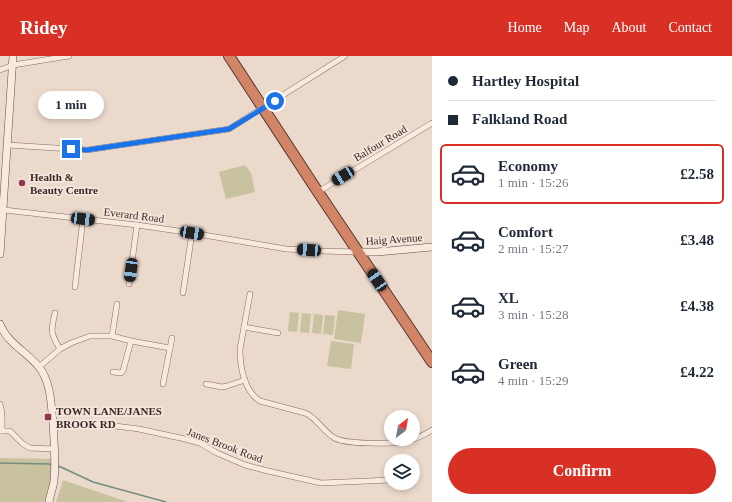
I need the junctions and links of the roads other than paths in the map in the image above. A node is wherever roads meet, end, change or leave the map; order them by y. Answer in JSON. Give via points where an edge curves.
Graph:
{"nodes":[{"id":1,"x":14,"y":56,"type":"edge"},
{"id":2,"x":69,"y":56,"type":"edge"},
{"id":3,"x":229,"y":56,"type":"edge"},
{"id":4,"x":345,"y":56,"type":"edge"},
{"id":5,"x":13,"y":65,"type":"junction"},
{"id":6,"x":0,"y":70,"type":"edge"},
{"id":7,"x":263,"y":108,"type":"junction"},
{"id":8,"x":432,"y":123,"type":"edge"},
{"id":9,"x":8,"y":145,"type":"junction"},
{"id":10,"x":318,"y":192,"type":"junction"},
{"id":11,"x":4,"y":210,"type":"junction"},
{"id":12,"x":83,"y":219,"type":"junction"},
{"id":13,"x":138,"y":225,"type":"junction"},
{"id":14,"x":192,"y":233,"type":"junction"},
{"id":15,"x":432,"y":247,"type":"edge"},
{"id":16,"x":358,"y":252,"type":"junction"},
{"id":17,"x":0,"y":254,"type":"edge"},
{"id":18,"x":129,"y":284,"type":"dead end"},
{"id":19,"x":75,"y":287,"type":"dead end"},
{"id":20,"x":183,"y":293,"type":"dead end"},
{"id":21,"x":250,"y":294,"type":"dead end"},
{"id":22,"x":117,"y":304,"type":"dead end"},
{"id":23,"x":55,"y":312,"type":"dead end"},
{"id":24,"x":0,"y":324,"type":"edge"},
{"id":25,"x":244,"y":327,"type":"junction"},
{"id":26,"x":278,"y":333,"type":"dead end"},
{"id":27,"x":112,"y":336,"type":"junction"},
{"id":28,"x":172,"y":338,"type":"dead end"},
{"id":29,"x":132,"y":341,"type":"junction"},
{"id":30,"x":170,"y":348,"type":"junction"},
{"id":31,"x":60,"y":349,"type":"junction"},
{"id":32,"x":432,"y":362,"type":"edge"},
{"id":33,"x":39,"y":367,"type":"junction"},
{"id":34,"x":113,"y":372,"type":"dead end"},
{"id":35,"x":245,"y":380,"type":"junction"},
{"id":36,"x":163,"y":384,"type":"dead end"},
{"id":37,"x":206,"y":384,"type":"dead end"},
{"id":38,"x":0,"y":404,"type":"edge"},
{"id":39,"x":53,"y":424,"type":"junction"},
{"id":40,"x":432,"y":430,"type":"edge"},
{"id":41,"x":1,"y":431,"type":"edge"},
{"id":42,"x":55,"y":449,"type":"junction"},
{"id":43,"x":384,"y":480,"type":"edge"},
{"id":44,"x":49,"y":502,"type":"edge"}],
"edges":[{"from":1,"to":5,"type":"street"},
{"from":2,"to":5,"type":"street"},
{"from":3,"to":7,"type":"highway"},
{"from":4,"to":7,"type":"street"},
{"from":5,"to":6,"type":"street"},
{"from":5,"to":9,"type":"street"},
{"from":7,"to":9,"type":"street","via":[[229,129],[87,150]]},
{"from":7,"to":10,"type":"highway"},
{"from":8,"to":10,"type":"street","name":"Balfour Road"},
{"from":9,"to":11,"type":"street"},
{"from":10,"to":16,"type":"highway"},
{"from":11,"to":12,"type":"street","name":"Everard Road"},
{"from":11,"to":17,"type":"street"},
{"from":12,"to":13,"type":"street","name":"Everard Road"},
{"from":12,"to":19,"type":"street"},
{"from":13,"to":14,"type":"street","name":"Everard Road"},
{"from":13,"to":18,"type":"street"},
{"from":14,"to":16,"type":"street","name":"Everard Road","via":[[286,248]]},
{"from":14,"to":20,"type":"street"},
{"from":15,"to":16,"type":"street","name":"Haig Avenue"},
{"from":16,"to":32,"type":"highway"},
{"from":21,"to":25,"type":"street"},
{"from":22,"to":27,"type":"street"},
{"from":23,"to":31,"type":"street","via":[[52,334]]},
{"from":24,"to":33,"type":"street","via":[[6,336]]},
{"from":25,"to":26,"type":"street"},
{"from":25,"to":35,"type":"street","via":[[240,358]]},
{"from":27,"to":29,"type":"street"},
{"from":27,"to":31,"type":"street","via":[[90,336]]},
{"from":28,"to":30,"type":"street"},
{"from":29,"to":30,"type":"street"},
{"from":29,"to":34,"type":"street","via":[[123,371]]},
{"from":30,"to":36,"type":"street"},
{"from":31,"to":33,"type":"street"},
{"from":33,"to":39,"type":"street","via":[[49,392]]},
{"from":35,"to":37,"type":"street","via":[[222,387]]},
{"from":35,"to":40,"type":"street","via":[[251,393],[260,401],[311,415],[332,437],[339,440],[369,443],[406,442]]},
{"from":38,"to":41,"type":"street","via":[[3,419]]},
{"from":39,"to":42,"type":"street"},
{"from":39,"to":43,"type":"street","name":"Janes Brook Road","via":[[99,424],[185,439],[245,465],[321,483]]},
{"from":41,"to":42,"type":"street","via":[[10,432],[30,448]]},
{"from":42,"to":44,"type":"street","via":[[54,481]]}]}
